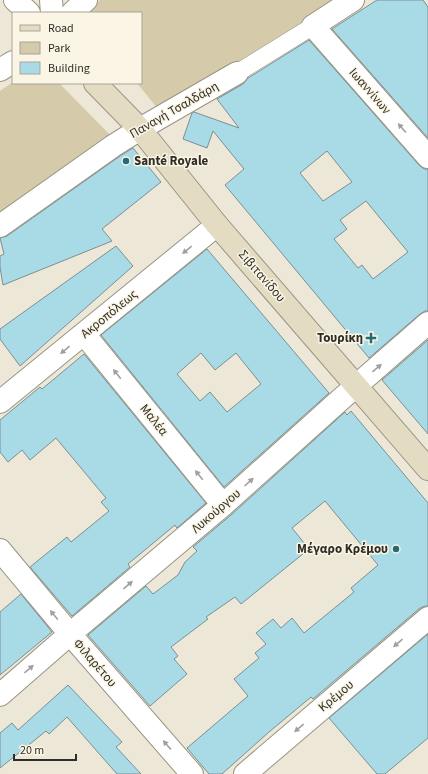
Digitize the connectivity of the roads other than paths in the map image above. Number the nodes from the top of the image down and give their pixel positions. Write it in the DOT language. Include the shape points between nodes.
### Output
graph roads {
  1 [pos="15,0"];
  2 [pos="51,0"];
  3 [pos="65,0"];
  4 [pos="86,0"];
  5 [pos="353,0"];
  6 [pos="28,12"];
  7 [pos="52,12"];
  8 [pos="61,12"];
  9 [pos="73,12"];
  10 [pos="313,26"];
  11 [pos="12,63"];
  12 [pos="0,70"];
  13 [pos="237,73"];
  14 [pos="96,84"];
  15 [pos="140,129"];
  16 [pos="428,157"];
  17 [pos="217,225"];
  18 [pos="0,226"];
  19 [pos="428,323"];
  20 [pos="84,334"];
  21 [pos="356,386"];
  22 [pos="0,402"];
  23 [pos="428,469"];
  24 [pos="224,505"];
  25 [pos="0,550"];
  26 [pos="428,618"];
  27 [pos="70,634"];
  28 [pos="0,695"];
  29 [pos="192,774"];
  30 [pos="245,774"];
  1 -- 6 [label="street"];
  2 -- 7 [label="street"];
  3 -- 8 [label="street"];
  4 -- 9 [label="street"];
  5 -- 10 [label="street, Παναγή Τσαλδάρη"];
  10 -- 13 [label="street, Παναγή Τσαλδάρη"];
  16 -- 10 [label="street, Ιωαννίνων, one-way"];
  11 -- 12 [label="street"];
  13 -- 15 [label="street, Παναγή Τσαλδάρη"];
  14 -- 15 [label="main road, Σιβιτανίδου"];
  15 -- 17 [label="main road, Σιβιτανίδου"];
  15 -- 18 [label="street, Παναγή Τσαλδάρη"];
  17 -- 20 [label="street, Ακροπόλεως, one-way"];
  17 -- 21 [label="main road, Σιβιτανίδου"];
  21 -- 19 [label="street, Λυκούργου, one-way"];
  20 -- 22 [label="street, Ακροπόλεως, one-way"];
  24 -- 20 [label="street, Μαλέα, one-way"];
  21 -- 23 [label="main road, Σιβιτανίδου"];
  24 -- 21 [label="street, Λυκούργου, one-way"];
  27 -- 24 [label="street, Λυκούργου, one-way"];
  27 -- 25 [label="street, Φιλαρέτου, one-way"];
  26 -- 30 [label="street, Κρέμου, one-way"];
  28 -- 27 [label="street, Λυκούργου, one-way"];
  29 -- 27 [label="street, Φιλαρέτου, one-way"];
}
